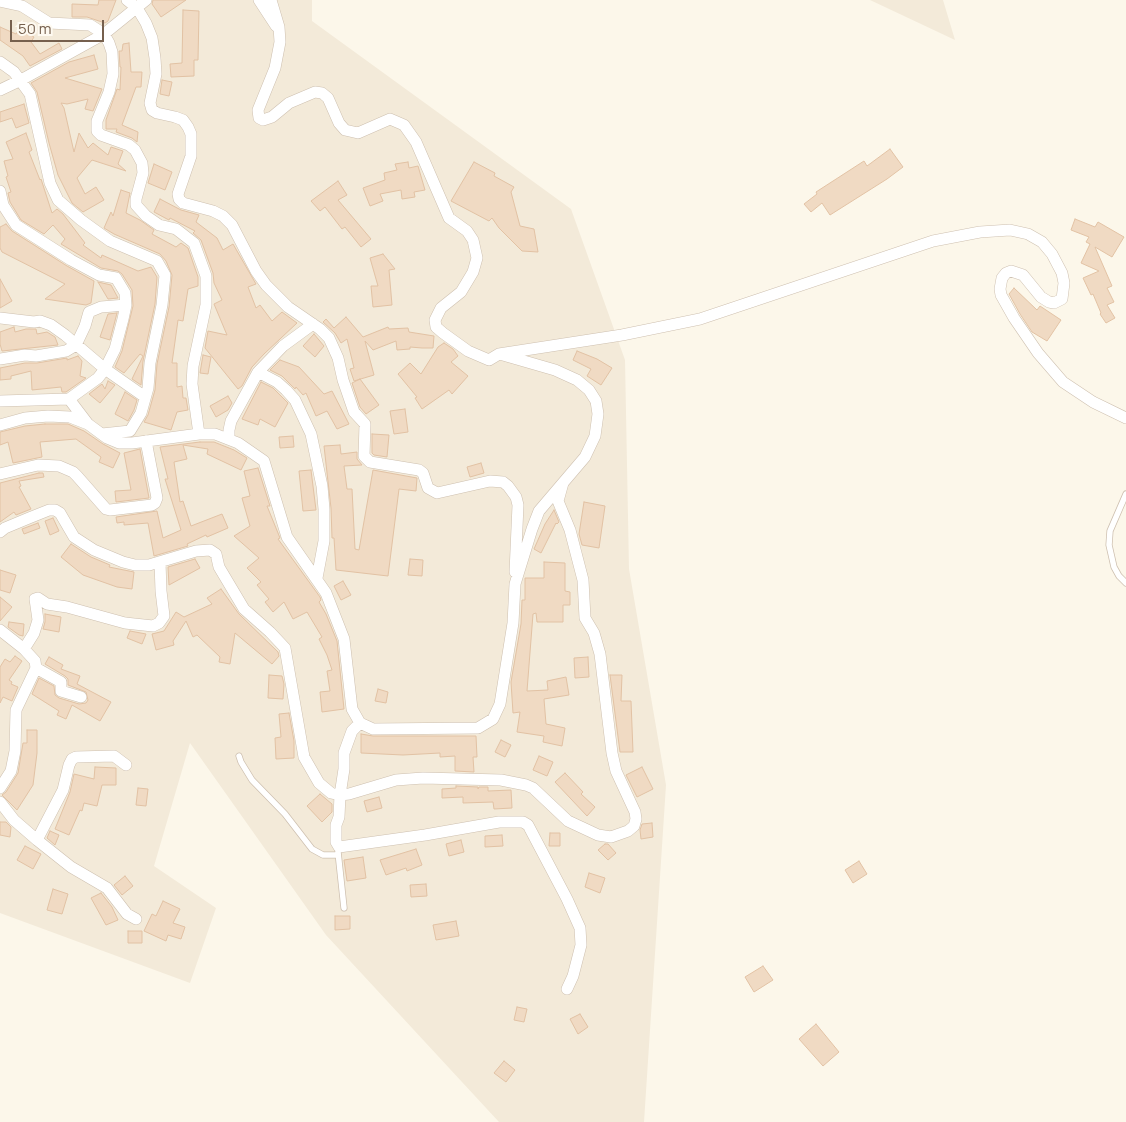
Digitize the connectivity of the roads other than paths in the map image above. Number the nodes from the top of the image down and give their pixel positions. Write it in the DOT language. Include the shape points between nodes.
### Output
graph roads {
  1 [pos="126,0"];
  2 [pos="259,0"];
  3 [pos="272,0"];
  4 [pos="0,1"];
  5 [pos="141,4"];
  6 [pos="280,32"];
  7 [pos="104,34"];
  8 [pos="0,62"];
  9 [pos="20,80"];
  10 [pos="0,90"];
  11 [pos="0,191"];
  12 [pos="126,305"];
  13 [pos="0,318"];
  14 [pos="313,324"];
  15 [pos="76,345"];
  16 [pos="499,354"];
  17 [pos="0,359"];
  18 [pos="105,369"];
  19 [pos="258,372"];
  20 [pos="145,397"];
  21 [pos="69,399"];
  22 [pos="0,401"];
  23 [pos="1126,418"];
  24 [pos="88,424"];
  25 [pos="0,425"];
  26 [pos="100,434"];
  27 [pos="199,434"];
  28 [pos="229,438"];
  29 [pos="146,441"];
  30 [pos="0,474"];
  31 [pos="563,483"];
  32 [pos="1126,494"];
  33 [pos="0,532"];
  34 [pos="160,562"];
  35 [pos="316,578"];
  36 [pos="1126,583"];
  37 [pos="516,584"];
  38 [pos="0,630"];
  39 [pos="24,649"];
  40 [pos="36,668"];
  41 [pos="81,697"];
  42 [pos="360,723"];
  43 [pos="239,756"];
  44 [pos="126,765"];
  45 [pos="0,788"];
  46 [pos="340,795"];
  47 [pos="0,802"];
  48 [pos="37,840"];
  49 [pos="338,851"];
  50 [pos="344,908"];
  51 [pos="136,919"];
  52 [pos="567,989"];
  1 -- 5 [label="street"];
  2 -- 6 [label="street"];
  3 -- 6 [label="street"];
  4 -- 7 [label="street" via="22,6 49,23 90,25"];
  5 -- 7 [label="street"];
  5 -- 14 [label="street" via="156,58 150,103 152,110 183,120 191,134 191,156 178,194 180,199 183,203 223,216 232,225 266,286"];
  6 -- 16 [label="street" via="275,68 258,110 259,118 272,117 290,103 315,92 328,98 340,126 350,132 368,130 390,119 404,126 421,152 449,218 471,235 476,252 473,272 461,292 441,308 435,320 436,327 487,360"];
  7 -- 9 [label="street"];
  7 -- 27 [label="street" via="112,52 114,74 97,121 97,131 101,136 135,150 143,172 136,205 160,225 176,229 194,243 206,276 206,305 192,384"];
  8 -- 9 [label="street"];
  9 -- 10 [label="street"];
  9 -- 20 [label="street" via="30,94 50,183 58,200 110,241 157,261 166,275"];
  11 -- 12 [label="street" via="3,205 16,225 99,275 116,278 125,293"];
  12 -- 15 [label="street" via="100,307 89,312"];
  12 -- 18 [label="street" via="115,349"];
  13 -- 15 [label="street" via="40,321 51,325"];
  14 -- 19 [label="street" via="283,346"];
  14 -- 37 [label="street" via="329,338 338,358 354,412 364,424 364,456 370,462 419,470 428,488 437,494 490,481 503,482 512,490 518,505"];
  15 -- 17 [label="street" via="66,351"];
  15 -- 18 [label="street"];
  16 -- 23 [label="street" via="700,319 933,242 985,231 1010,230 1028,234 1042,242 1052,254 1064,283 1062,299 1050,302 1041,297 1023,275 1011,271 1006,274 1000,290 1014,318 1063,382 1092,402"];
  16 -- 31 [label="street" via="546,367 577,380 596,401 595,436 585,457"];
  18 -- 20 [label="street"];
  18 -- 21 [label="street"];
  19 -- 28 [label="street" via="231,421"];
  19 -- 35 [label="street" via="277,382 295,400 311,434 324,509 324,541"];
  20 -- 26 [label="street" via="141,414 130,431"];
  21 -- 22 [label="street"];
  21 -- 24 [label="street"];
  24 -- 25 [label="street" via="70,417 48,416"];
  24 -- 26 [label="street"];
  26 -- 29 [label="street" via="119,443"];
  27 -- 28 [label="street"];
  27 -- 29 [label="street"];
  28 -- 35 [label="street" via="264,461 287,537"];
  29 -- 30 [label="street" via="157,498 152,505 103,508 98,498 73,472 59,466 38,465"];
  31 -- 37 [label="street" via="540,511"];
  31 -- 46 [label="street" via="558,501 570,530 583,580 585,618 594,633 600,654 612,753 616,771 635,812 634,826 619,835 598,835 568,821 533,788 501,780 396,780"];
  32 -- 36 [label="lane" via="1110,531 1109,545 1114,567"];
  33 -- 34 [label="street" via="55,510 63,517 74,537 94,550 135,565"];
  34 -- 39 [label="street" via="164,616 159,623 153,626 125,623 47,604 38,598 35,599 38,620"];
  34 -- 46 [label="street" via="196,550 210,550 216,554 219,567 244,609 286,648 304,757 319,783 331,793"];
  35 -- 42 [label="street" via="326,593 344,639 352,709"];
  37 -- 42 [label="street" via="500,704 493,719 478,728 373,729"];
  38 -- 39 [label="street"];
  39 -- 40 [label="street" via="35,661"];
  40 -- 41 [label="street" via="61,682 61,691"];
  40 -- 45 [label="street" via="16,710 11,771"];
  42 -- 46 [label="street" via="352,731 344,753"];
  43 -- 49 [label="lane" via="252,780 285,814 312,849 323,855"];
  44 -- 48 [label="street" via="114,756 72,759 63,790"];
  46 -- 49 [label="street" via="336,825"];
  47 -- 48 [label="street" via="14,820"];
  48 -- 51 [label="street" via="71,867 108,888 127,914"];
  49 -- 50 [label="lane"];
  49 -- 52 [label="street" via="499,822 528,825 580,928 581,945"];
}
